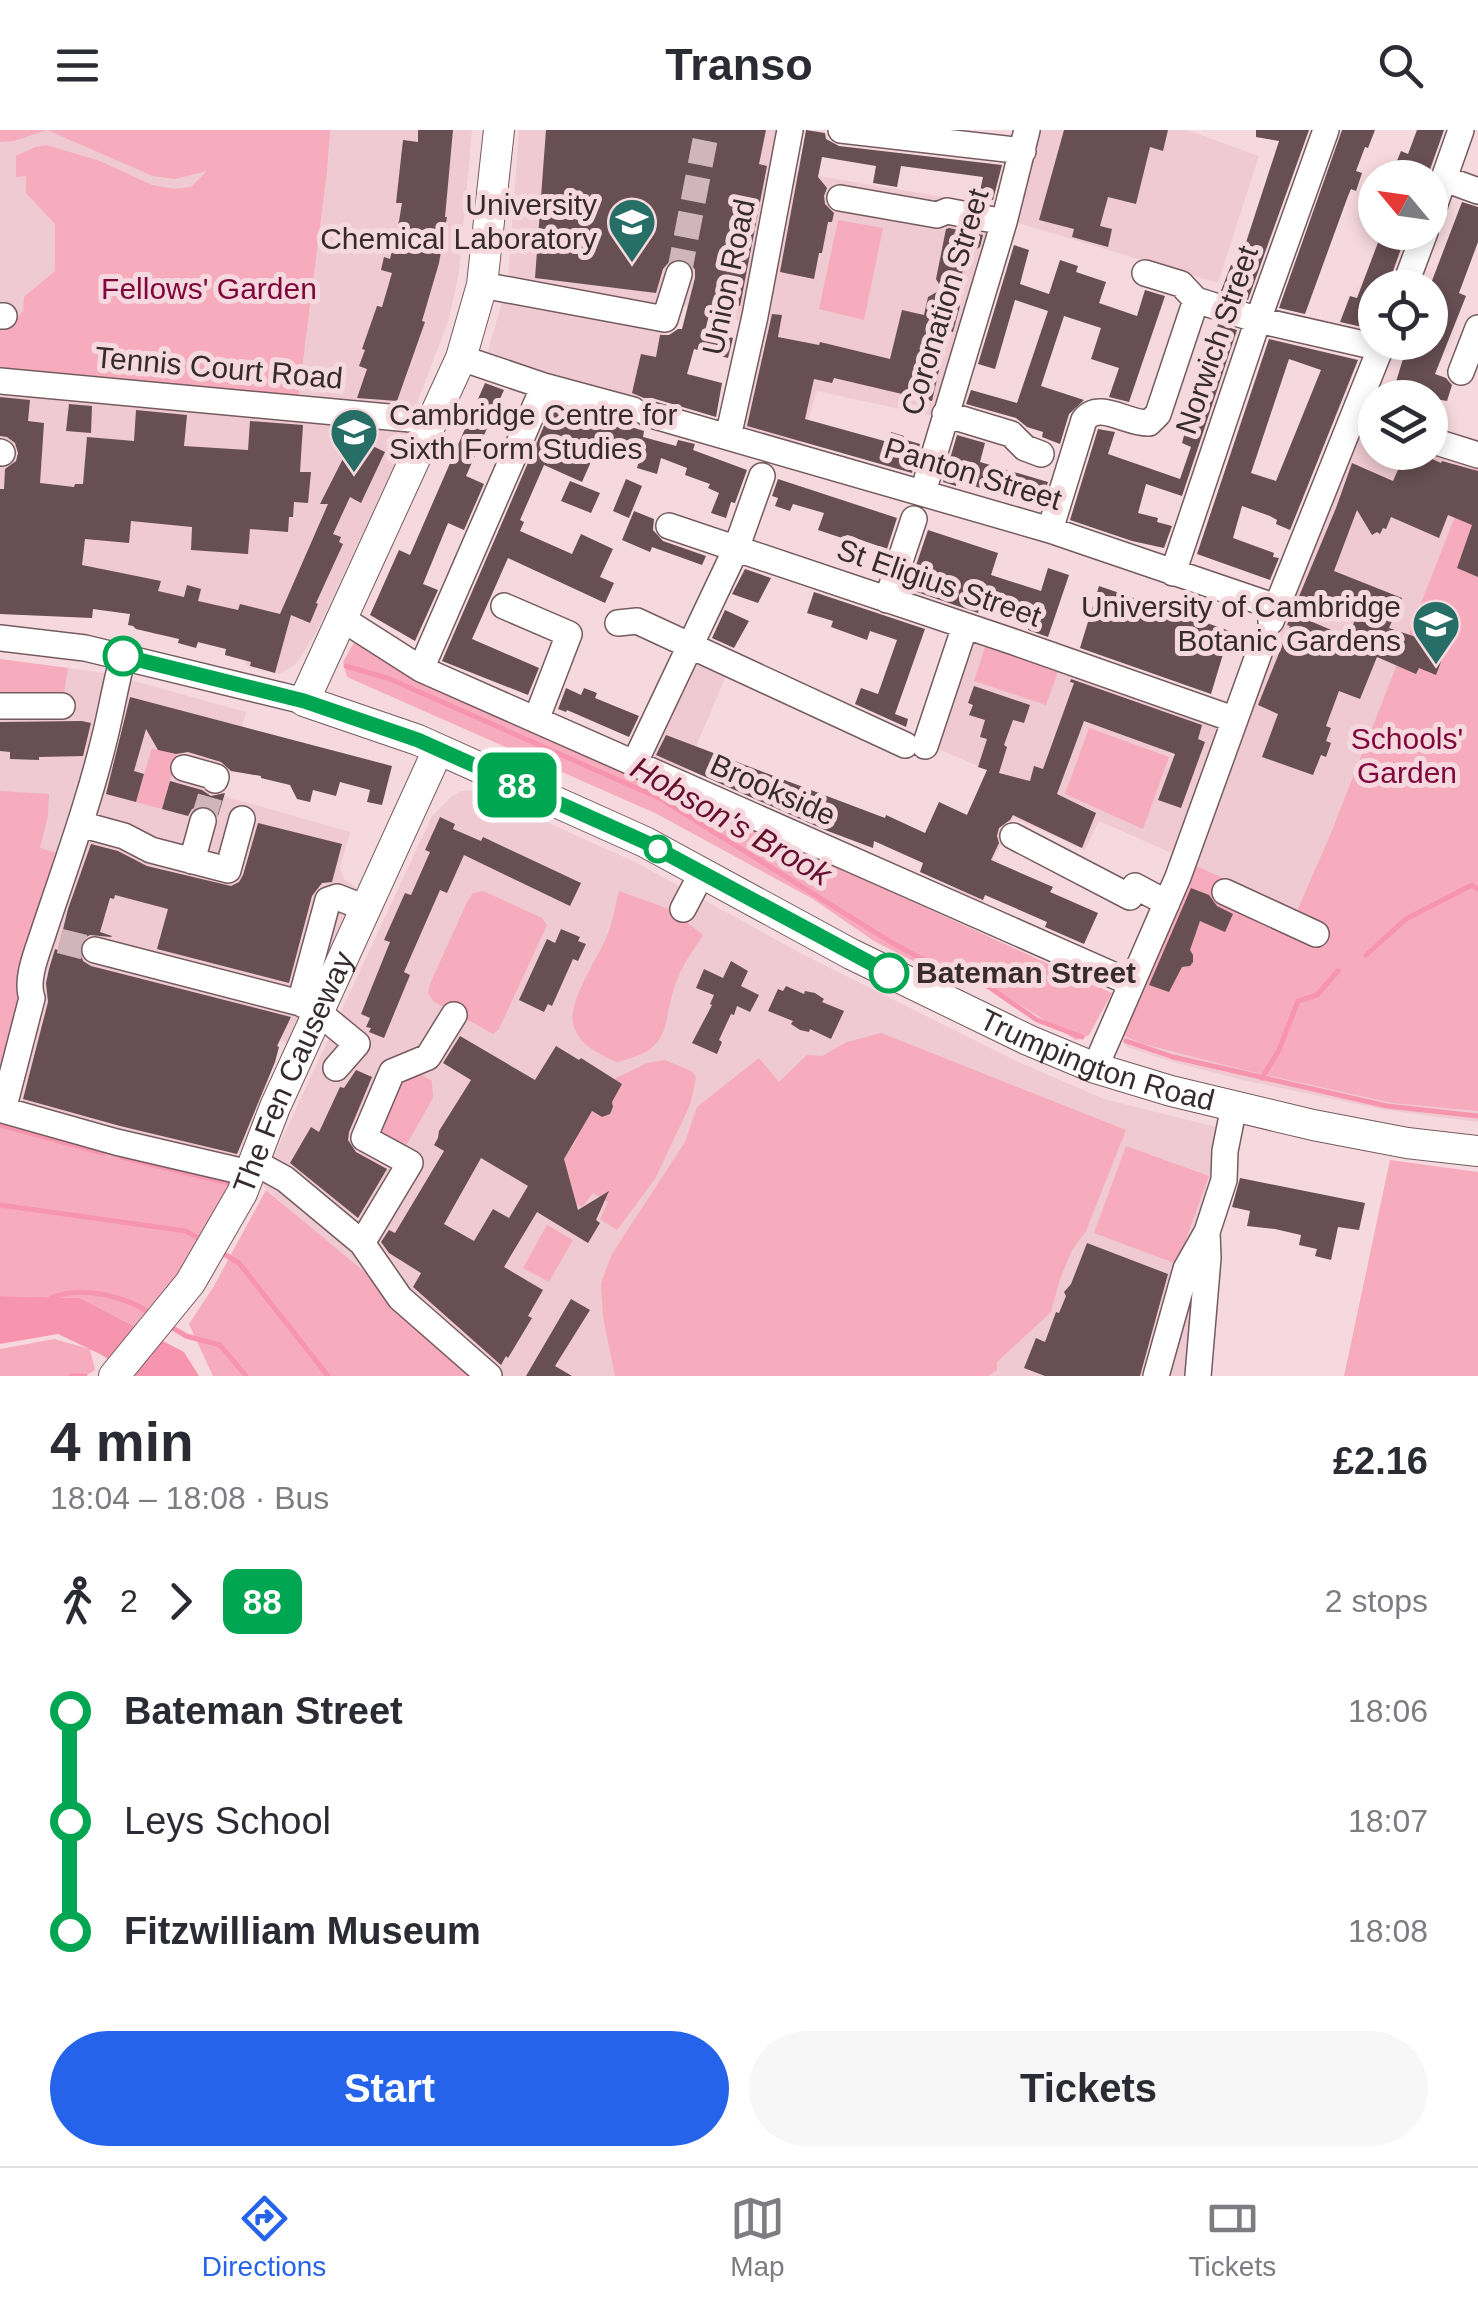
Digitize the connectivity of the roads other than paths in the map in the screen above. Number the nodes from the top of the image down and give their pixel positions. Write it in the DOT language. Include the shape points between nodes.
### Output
graph roads {
  1 [pos="499,130"];
  2 [pos="790,130"];
  3 [pos="841,130"];
  4 [pos="1326,130"];
  5 [pos="1461,130"];
  6 [pos="1025,140"];
  7 [pos="1448,170"];
  8 [pos="1448,180"];
  9 [pos="1478,191"];
  10 [pos="840,198"];
  11 [pos="1004,222"];
  12 [pos="1146,273"];
  13 [pos="678,274"];
  14 [pos="482,284"];
  15 [pos="1196,300"];
  16 [pos="1258,320"];
  17 [pos="1478,328"];
  18 [pos="1358,340"];
  19 [pos="461,358"];
  20 [pos="1461,372"];
  21 [pos="0,381"];
  22 [pos="544,386"];
  23 [pos="945,414"];
  24 [pos="432,422"];
  25 [pos="1358,428"];
  26 [pos="728,437"];
  27 [pos="1448,446"];
  28 [pos="1040,454"];
  29 [pos="1478,455"];
  30 [pos="762,476"];
  31 [pos="923,492"];
  32 [pos="914,519"];
  33 [pos="669,526"];
  34 [pos="1050,530"];
  35 [pos="736,549"];
  36 [pos="1173,573"];
  37 [pos="887,600"];
  38 [pos="504,606"];
  39 [pos="341,618"];
  40 [pos="618,622"];
  41 [pos="965,626"];
  42 [pos="1268,627"];
  43 [pos="0,638"];
  44 [pos="689,645"];
  45 [pos="123,656"];
  46 [pos="421,669"];
  47 [pos="304,701"];
  48 [pos="0,706"];
  49 [pos="62,706"];
  50 [pos="1233,719"];
  51 [pos="536,720"];
  52 [pos="438,750"];
  53 [pos="634,764"];
  54 [pos="184,768"];
  55 [pos="214,780"];
  56 [pos="242,819"];
  57 [pos="204,820"];
  58 [pos="80,824"];
  59 [pos="1013,836"];
  60 [pos="192,862"];
  61 [pos="702,873"];
  62 [pos="1226,892"];
  63 [pos="1166,903"];
  64 [pos="683,909"];
  65 [pos="1316,934"];
  66 [pos="96,950"];
  67 [pos="1131,983"];
  68 [pos="309,1008"];
  69 [pos="454,1015"];
  70 [pos="336,1068"];
  71 [pos="1095,1068"];
  72 [pos="1234,1106"];
  73 [pos="1478,1151"];
  74 [pos="245,1166"];
  75 [pos="1206,1232"];
  76 [pos="362,1242"];
  77 [pos="114,1376"];
  78 [pos="490,1376"];
  79 [pos="1156,1376"];
  80 [pos="1198,1376"];
  1 -- 14 [label="main road"];
  2 -- 26 [label="street, Union Road"];
  3 -- 6 [label="street"];
  4 -- 16 [label="street, Norwich Street"];
  5 -- 7 [label="street"];
  6 -- 11 [label="street, Coronation Street"];
  8 -- 9 [label="street"];
  10 -- 11 [label="street"];
  11 -- 23 [label="street, Coronation Street"];
  12 -- 15 [label="street" via="1181,284"];
  13 -- 14 [label="street" via="665,319"];
  14 -- 19 [label="main road"];
  15 -- 16 [label="street"];
  15 -- 34 [label="street" via="1158,414 1140,423 1098,410 1084,420"];
  16 -- 18 [label="street"];
  16 -- 36 [label="street, Norwich Street"];
  17 -- 20 [label="street"];
  19 -- 22 [label="street, Panton Street"];
  19 -- 24 [label="main road"];
  21 -- 24 [label="street, Tennis Court Road"];
  22 -- 26 [label="street, Panton Street"];
  22 -- 46 [label="street"];
  23 -- 28 [label="street" via="1011,434"];
  23 -- 31 [label="street, Coronation Street"];
  24 -- 39 [label="main road"];
  25 -- 42 [label="street"];
  26 -- 31 [label="street, Panton Street"];
  27 -- 29 [label="street"];
  30 -- 35 [label="street"];
  31 -- 34 [label="street, Panton Street"];
  32 -- 37 [label="street"];
  33 -- 35 [label="street, St Eligius Street"];
  34 -- 36 [label="street, Panton Street"];
  35 -- 37 [label="street, St Eligius Street"];
  35 -- 44 [label="street"];
  36 -- 42 [label="street, Panton Street"];
  37 -- 41 [label="street, St Eligius Street"];
  38 -- 51 [label="street" via="569,634"];
  39 -- 46 [label="street, Brookside"];
  39 -- 47 [label="main road"];
  40 -- 44 [label="street" via="636,622"];
  41 -- 44 [label="street" via="915,746"];
  41 -- 50 [label="street, St Eligius Street"];
  42 -- 50 [label="street"];
  43 -- 45 [label="street"];
  44 -- 53 [label="street"];
  45 -- 47 [label="street"];
  45 -- 58 [label="street"];
  46 -- 51 [label="street, Brookside"];
  47 -- 52 [label="main road, Trumpington Road"];
  48 -- 49 [label="street"];
  50 -- 63 [label="street" via="1184,879"];
  51 -- 53 [label="street, Brookside"];
  52 -- 61 [label="main road, Trumpington Road"];
  52 -- 68 [label="main road, The Fen Causeway"];
  53 -- 67 [label="street, Brookside"];
  54 -- 55 [label="street"];
  56 -- 60 [label="street" via="228,870"];
  57 -- 60 [label="street"];
  58 -- 60 [label="street"];
  58 -- 74 [label="street" via="51,938 28,988 32,998 2,1110 116,1142"];
  59 -- 63 [label="street" via="1130,897 1135,886"];
  61 -- 64 [label="street"];
  61 -- 71 [label="main road, Trumpington Road" via="851,954"];
  62 -- 65 [label="street"];
  63 -- 67 [label="street"];
  66 -- 68 [label="street"];
  67 -- 71 [label="street"];
  68 -- 70 [label="street" via="357,1044"];
  68 -- 74 [label="main road, The Fen Causeway" via="275,1106"];
  69 -- 76 [label="street" via="428,1057 392,1072 364,1138 410,1163"];
  71 -- 72 [label="main road, Trumpington Road"];
  72 -- 73 [label="main road, Trumpington Road"];
  72 -- 75 [label="street" via="1224,1180"];
  74 -- 76 [label="street" via="285,1178"];
  74 -- 77 [label="main road, The Fen Causeway" via="242,1193 202,1264"];
  75 -- 79 [label="street" via="1186,1270"];
  75 -- 80 [label="street"];
  76 -- 78 [label="street" via="400,1298"];
}
